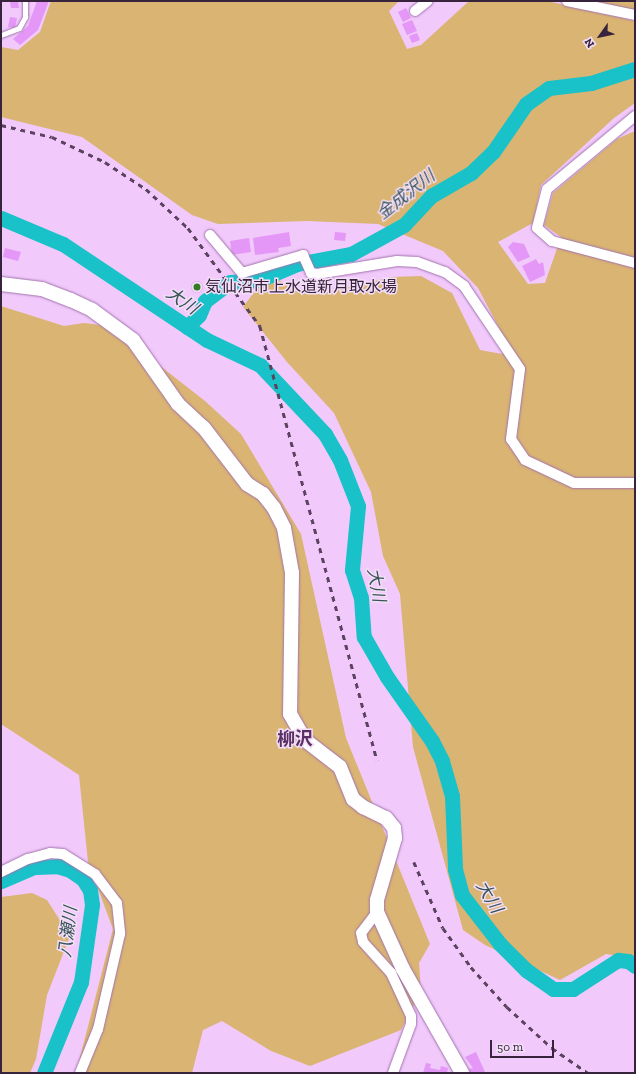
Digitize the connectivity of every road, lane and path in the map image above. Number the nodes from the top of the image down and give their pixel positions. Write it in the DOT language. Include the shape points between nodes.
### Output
graph roads {
  1 [pos="25,1"];
  2 [pos="428,1"];
  3 [pos="567,1"];
  4 [pos="416,11"];
  5 [pos="635,15"];
  6 [pos="1,35"];
  7 [pos="635,116"];
  8 [pos="210,235"];
  9 [pos="635,263"];
  10 [pos="1,284"];
  11 [pos="635,483"];
  12 [pos="1,872"];
  13 [pos="377,912"];
  14 [pos="80,1073"];
  15 [pos="393,1073"];
  16 [pos="462,1073"];
  1 -- 6 [label="lane" via="25,17 19,28"];
  2 -- 4 [label="street"];
  3 -- 5 [label="street"];
  7 -- 9 [label="street" via="547,189 537,228 552,241"];
  8 -- 11 [label="street" via="242,273 303,255 311,273 397,261 417,262 445,272 464,286 520,369 511,439 525,460 574,483"];
  10 -- 13 [label="street" via="42,289 71,300 92,310 133,340 171,396 216,441 248,484 263,494 274,508 284,528 292,573 290,714 305,740 340,767 353,798 363,808 386,818 394,828 395,838 377,900"];
  12 -- 14 [label="street" via="35,857 63,854 95,874 117,903 120,934 98,1029"];
  13 -- 15 [label="street" via="361,933 364,942 391,973 411,1016 411,1024"];
  13 -- 16 [label="street" via="403,969"];
}
